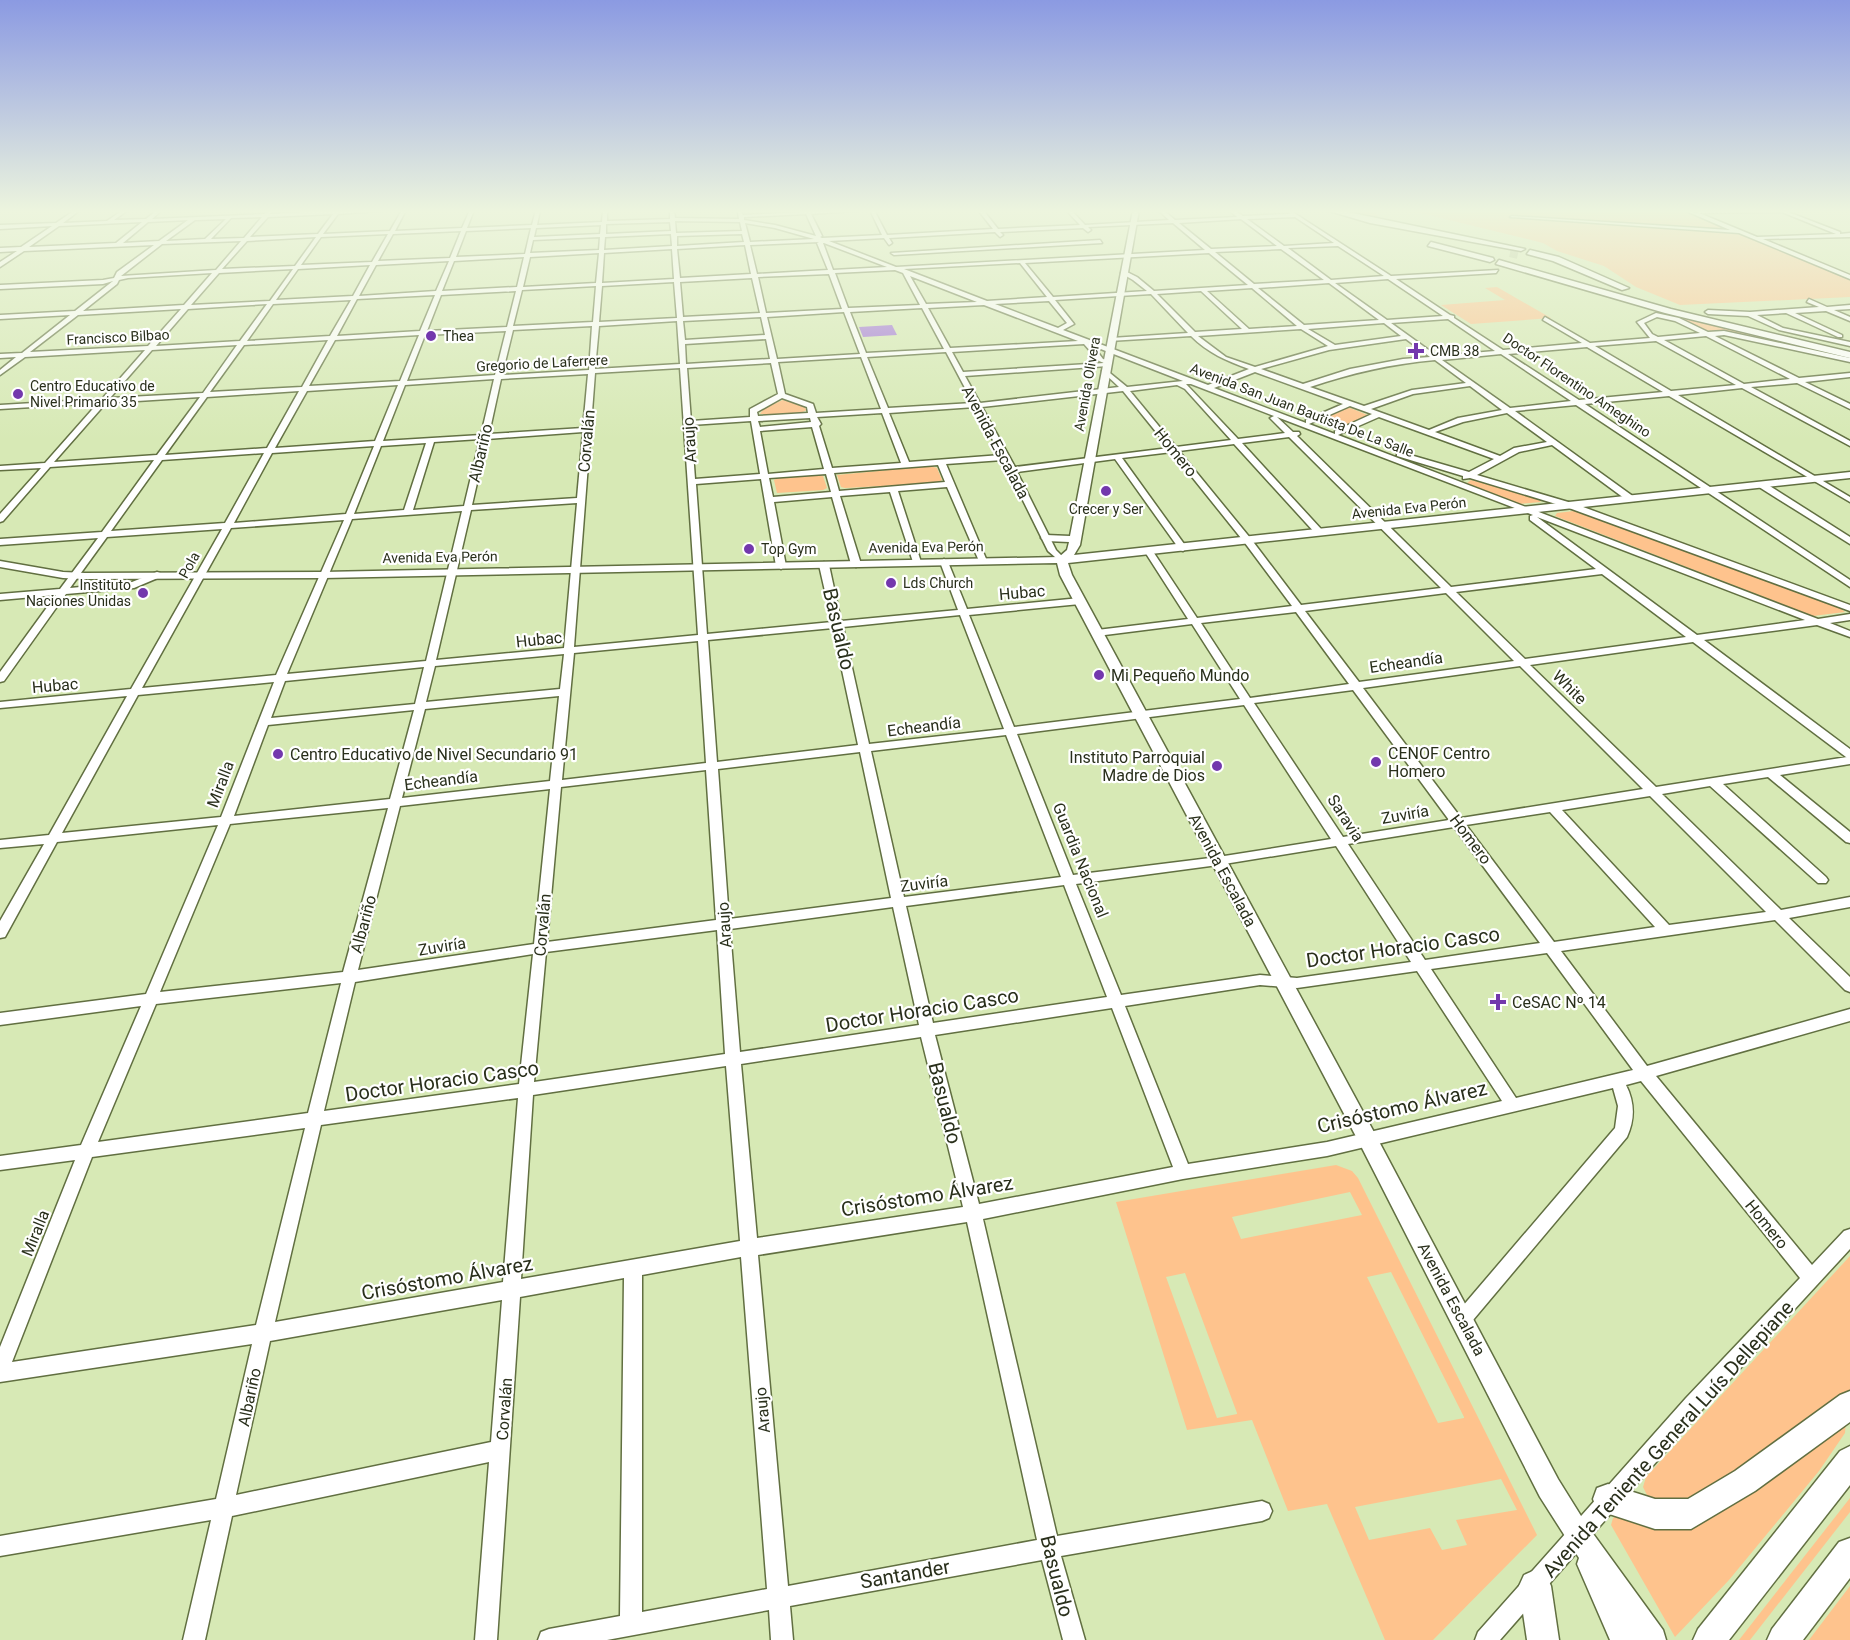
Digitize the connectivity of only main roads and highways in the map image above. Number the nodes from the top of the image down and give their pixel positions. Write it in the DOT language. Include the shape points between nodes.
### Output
graph roads {
  1 [pos="1120,287"];
  2 [pos="1578,287"];
  3 [pos="1624,287"];
  4 [pos="1850,344"];
  5 [pos="1850,355"];
  6 [pos="1850,475"];
  7 [pos="1046,538"];
  8 [pos="1075,539"];
  9 [pos="1062,560"];
  10 [pos="0,564"];
  11 [pos="1850,1405"];
  12 [pos="1850,1461"];
  13 [pos="1608,1499"];
  14 [pos="1577,1533"];
  15 [pos="1850,1553"];
  16 [pos="1535,1586"];
  17 [pos="1543,1640"];
  18 [pos="1624,1640"];
  19 [pos="1653,1640"];
  20 [pos="1709,1640"];
  21 [pos="1783,1640"];
  1 -- 8 [label="main road, Avenida Olivera"];
  2 -- 5 [label="highway"];
  3 -- 4 [label="highway" via="1681,308"];
  6 -- 9 [label="main road, Avenida Eva Perón"];
  7 -- 8 [label="main road"];
  8 -- 9 [label="main road, Avenida Olivera" via="1072,551"];
  9 -- 10 [label="main road, Avenida Eva Perón" via="323,575 74,576"];
  9 -- 14 [label="main road, Avenida Escalada" via="1080,602 1549,1488"];
  11 -- 13 [label="highway" via="1745,1481 1691,1514 1655,1514"];
  12 -- 20 [label="highway"];
  14 -- 18 [label="main road, Avenida Escalada"];
  14 -- 19 [label="main road, Avenida Escalada"];
  15 -- 21 [label="highway"];
  16 -- 17 [label="highway"];
}
